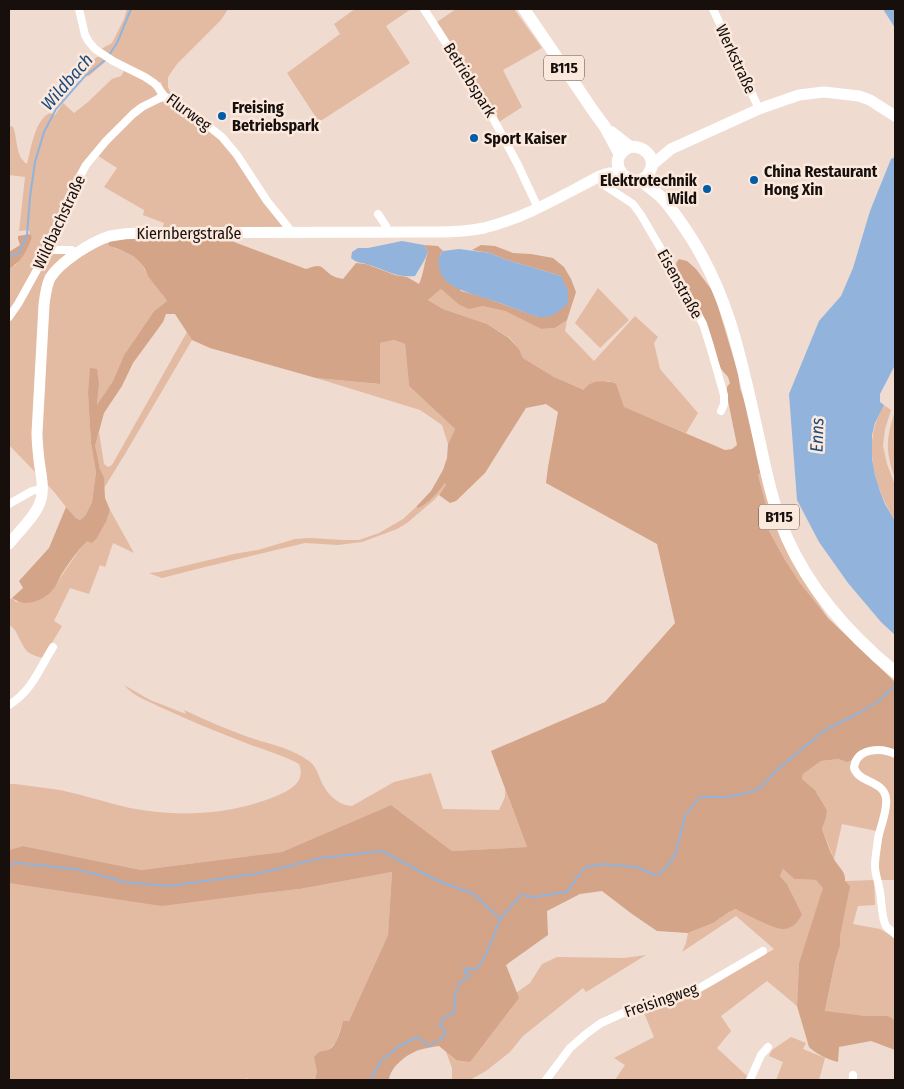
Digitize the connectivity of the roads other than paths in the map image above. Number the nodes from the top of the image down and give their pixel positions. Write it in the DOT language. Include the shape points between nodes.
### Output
graph roads {
  1 [pos="79,9"];
  2 [pos="424,9"];
  3 [pos="524,9"];
  4 [pos="713,9"];
  5 [pos="164,96"];
  6 [pos="759,109"];
  7 [pos="895,116"];
  8 [pos="671,149"];
  9 [pos="645,150"];
  10 [pos="616,164"];
  11 [pos="647,172"];
  12 [pos="538,208"];
  13 [pos="378,214"];
  14 [pos="290,232"];
  15 [pos="387,232"];
  16 [pos="48,250"];
  17 [pos="78,253"];
  18 [pos="9,317"];
  19 [pos="721,411"];
  20 [pos="43,488"];
  21 [pos="9,504"];
  22 [pos="9,544"];
  23 [pos="53,647"];
  24 [pos="895,672"];
  25 [pos="9,705"];
  26 [pos="895,754"];
  27 [pos="894,934"];
  28 [pos="763,951"];
  29 [pos="768,1047"];
  30 [pos="546,1080"];
  31 [pos="750,1080"];
  1 -- 5 [label="street, Flurweg" via="89,42 112,61 154,83"];
  2 -- 12 [label="street, Betriebspark" via="487,107"];
  3 -- 10 [label="main road, B115" via="605,127"];
  4 -- 6 [label="street, Werkstraße"];
  5 -- 14 [label="street, Flurweg" via="222,137"];
  5 -- 16 [label="street, Wildbachstraße" via="133,114 86,165"];
  6 -- 7 [label="street, Werkstraße" via="799,95 824,92 865,98"];
  6 -- 8 [label="street, Werkstraße"];
  8 -- 9 [label="street, Werkstraße"];
  8 -- 11 [label="street, Werkstraße"];
  9 -- 10 [label="main road" via="638,147"];
  9 -- 11 [label="main road, B115" via="650,157"];
  10 -- 11 [label="main road, B115" via="624,177 631,180"];
  10 -- 12 [label="street, Kiernbergstraße"];
  10 -- 19 [label="street, Eisenstraße" via="607,187 633,204 642,215 703,324 722,387 724,400"];
  11 -- 24 [label="main road, B115" via="694,242 723,300 738,347 770,489 786,537 808,578 837,616"];
  12 -- 15 [label="street, Kiernbergstraße" via="495,225 469,230"];
  13 -- 15 [label="street"];
  14 -- 15 [label="street, Kiernbergstraße"];
  14 -- 17 [label="street, Kiernbergstraße" via="123,234 100,239"];
  16 -- 17 [label="street"];
  16 -- 18 [label="street, Wildbachstraße"];
  17 -- 20 [label="street, Kiernbergstraße" via="55,272 45,295 37,433"];
  20 -- 21 [label="street" via="32,490"];
  20 -- 22 [label="street, Kiernbergstraße" via="38,507"];
  23 -- 25 [label="street" via="25,692"];
  26 -- 27 [label="street" via="885,750 868,751 858,757 854,768 862,778 882,788 886,796 876,872 884,920"];
  28 -- 30 [label="street, Freisingweg" via="696,990 641,1005 602,1023 570,1048"];
  29 -- 31 [label="street"];
}
